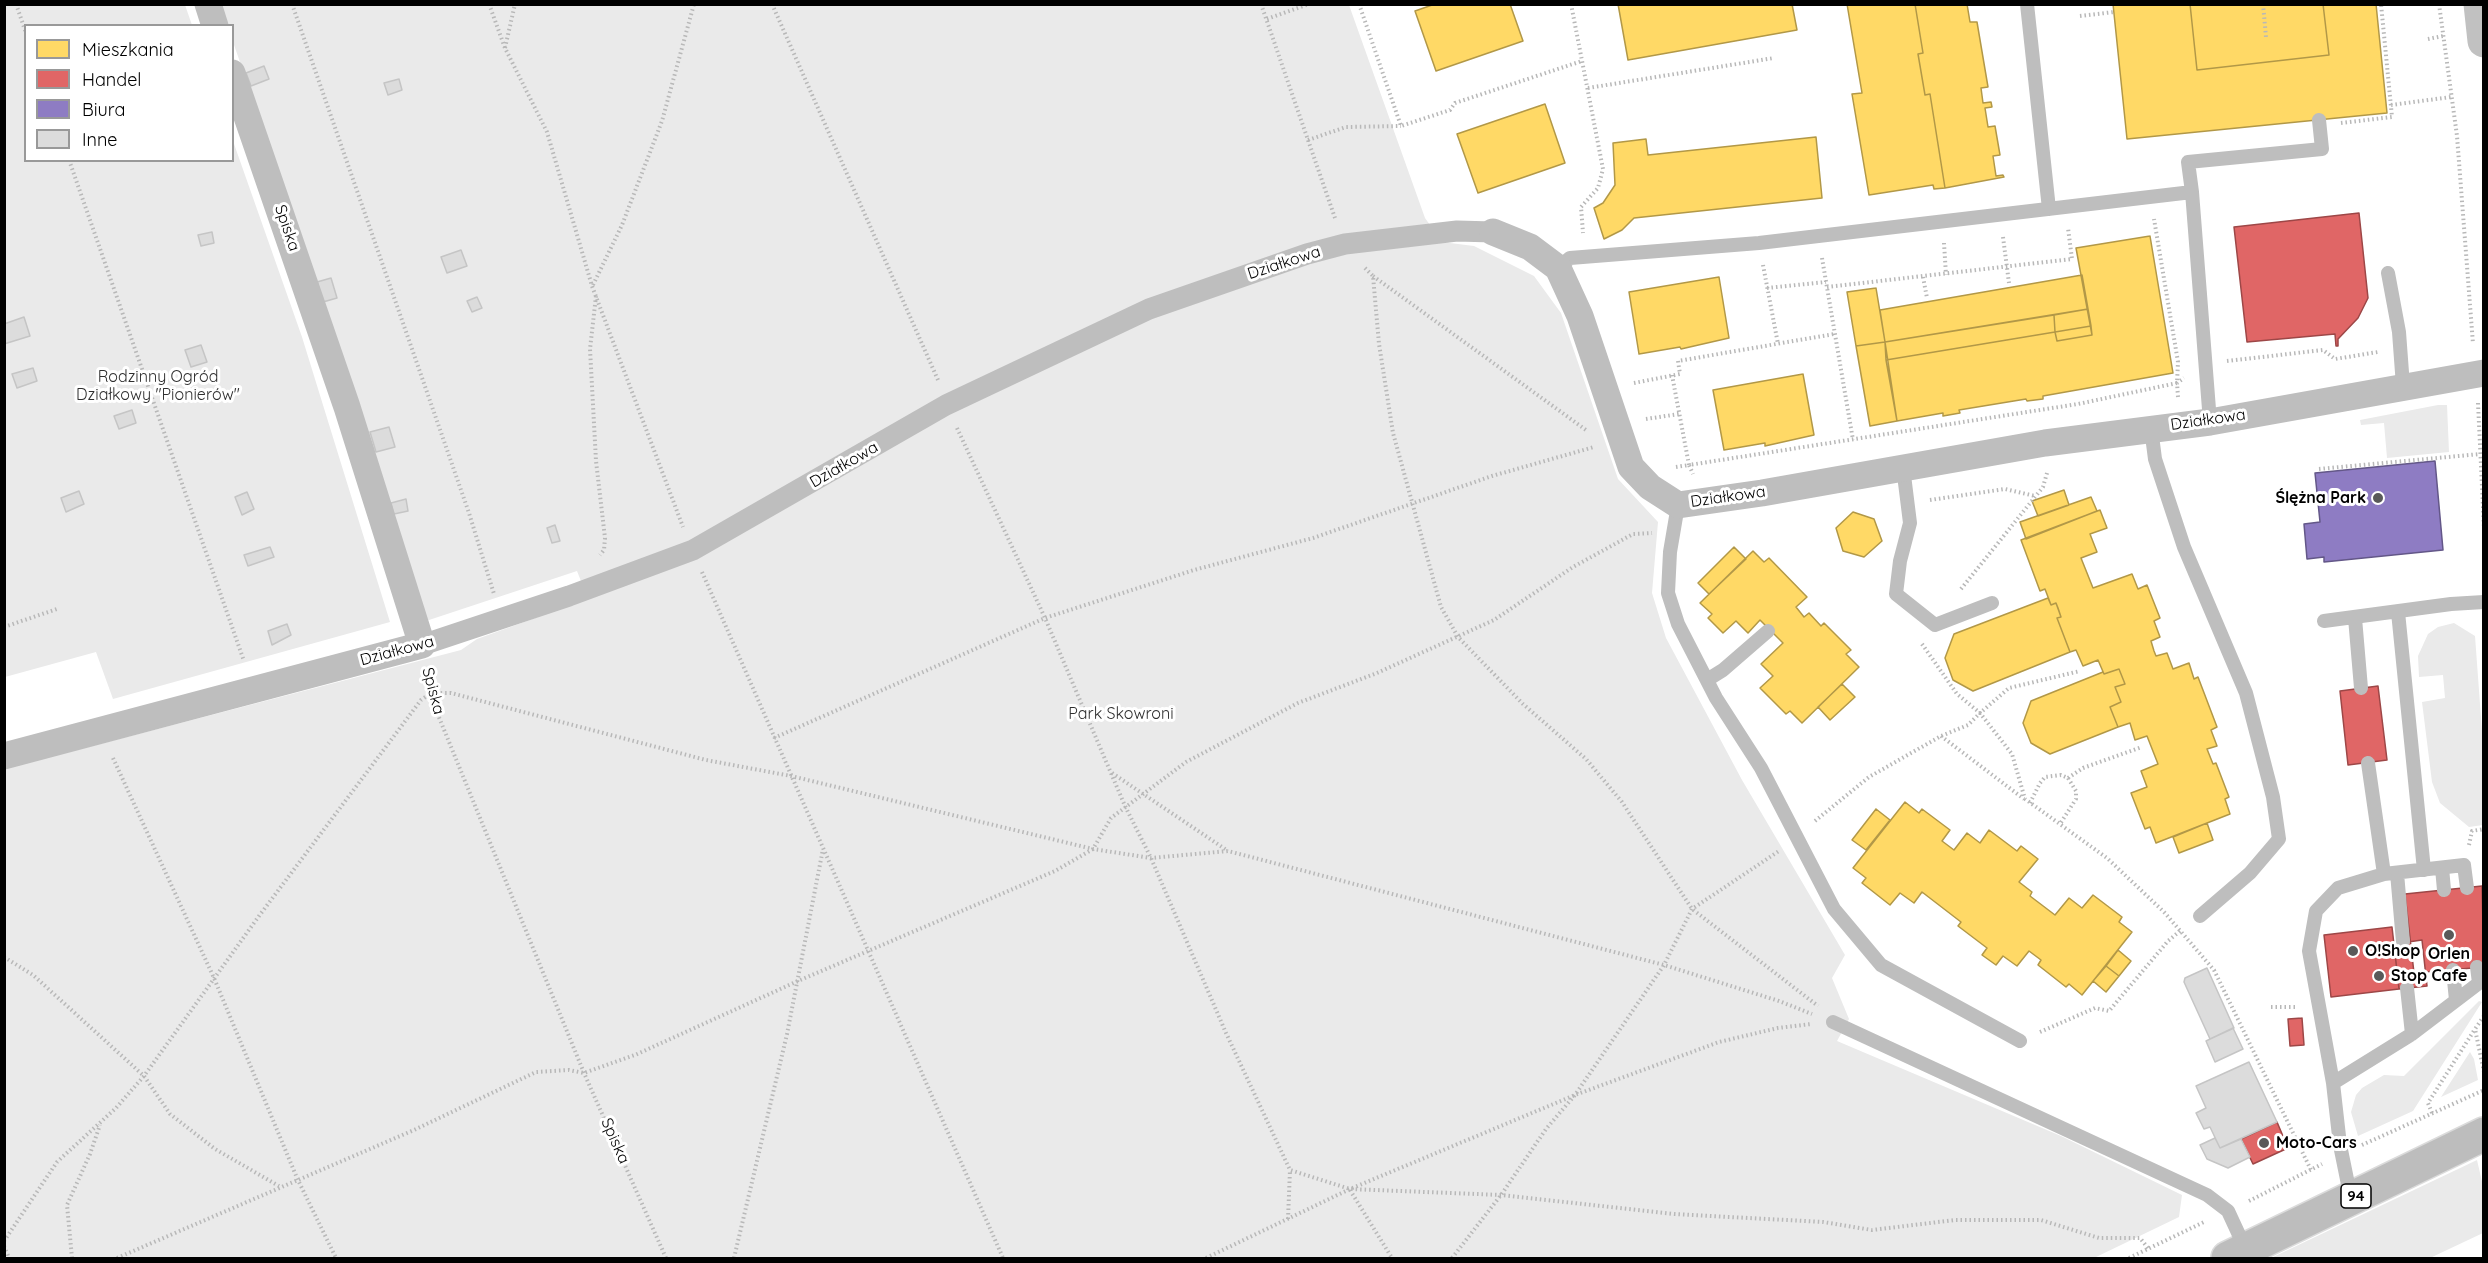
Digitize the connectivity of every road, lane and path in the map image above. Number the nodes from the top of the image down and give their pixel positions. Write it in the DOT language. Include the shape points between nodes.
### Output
graph roads {
  1 [pos="16,4"];
  2 [pos="208,4"];
  3 [pos="292,4"];
  4 [pos="489,4"];
  5 [pos="515,4"];
  6 [pos="694,4"];
  7 [pos="772,4"];
  8 [pos="1261,4"];
  9 [pos="1309,4"];
  10 [pos="1359,4"];
  11 [pos="1571,4"];
  12 [pos="2027,4"];
  13 [pos="2263,4"];
  14 [pos="2381,4"];
  15 [pos="2439,4"];
  16 [pos="2480,4"];
  17 [pos="2114,12"];
  18 [pos="2080,16"];
  19 [pos="1267,19"];
  20 [pos="214,24"];
  21 [pos="24,27"];
  22 [pos="2443,36"];
  23 [pos="2266,38"];
  24 [pos="2428,39"];
  25 [pos="2484,41"];
  26 [pos="505,48"];
  27 [pos="1774,58"];
  28 [pos="1582,61"];
  29 [pos="234,79"];
  30 [pos="1588,88"];
  31 [pos="2451,97"];
  32 [pos="2391,105"];
  33 [pos="2320,122"];
  34 [pos="1401,126"];
  35 [pos="1308,140"];
  36 [pos="70,162"];
  37 [pos="2192,192"];
  38 [pos="2049,209"];
  39 [pos="2142,218"];
  40 [pos="2078,224"];
  41 [pos="1493,232"];
  42 [pos="1583,233"];
  43 [pos="1943,238"];
  44 [pos="1759,243"];
  45 [pos="1345,244"];
  46 [pos="1821,250"];
  47 [pos="1558,268"];
  48 [pos="2006,268"];
  49 [pos="2388,273"];
  50 [pos="1946,275"];
  51 [pos="1373,276"];
  52 [pos="1923,278"];
  53 [pos="2008,283"];
  54 [pos="1826,284"];
  55 [pos="592,286"];
  56 [pos="1767,288"];
  57 [pos="596,295"];
  58 [pos="1927,298"];
  59 [pos="1834,334"];
  60 [pos="2473,342"];
  61 [pos="1778,344"];
  62 [pos="2484,373"];
  63 [pos="1672,375"];
  64 [pos="2403,386"];
  65 [pos="1635,392"];
  66 [pos="2477,401"];
  67 [pos="946,405"];
  68 [pos="1642,410"];
  69 [pos="1680,414"];
  70 [pos="1645,420"];
  71 [pos="2210,422"];
  72 [pos="1648,427"];
  73 [pos="2151,428"];
  74 [pos="1853,440"];
  75 [pos="1615,446"];
  76 [pos="2480,454"];
  77 [pos="1689,465"];
  78 [pos="1669,466"];
  79 [pos="2319,469"];
  80 [pos="1905,480"];
  81 [pos="2035,496"];
  82 [pos="1411,502"];
  83 [pos="1678,505"];
  84 [pos="2484,528"];
  85 [pos="1673,534"];
  86 [pos="693,550"];
  87 [pos="569,596"];
  88 [pos="496,599"];
  89 [pos="1992,603"];
  90 [pos="2484,603"];
  91 [pos="57,609"];
  92 [pos="2398,612"];
  93 [pos="1045,618"];
  94 [pos="2355,618"];
  95 [pos="2324,621"];
  96 [pos="4,627"];
  97 [pos="1768,631"];
  98 [pos="1458,637"];
  99 [pos="422,645"];
  100 [pos="244,661"];
  101 [pos="2080,671"];
  102 [pos="1707,680"];
  103 [pos="2361,688"];
  104 [pos="431,693"];
  105 [pos="1980,713"];
  106 [pos="100,730"];
  107 [pos="1941,736"];
  108 [pos="774,738"];
  109 [pos="2142,747"];
  110 [pos="4,756"];
  111 [pos="2368,763"];
  112 [pos="1111,773"];
  113 [pos="791,776"];
  114 [pos="2068,778"];
  115 [pos="1141,794"];
  116 [pos="2025,799"];
  117 [pos="2030,803"];
  118 [pos="1125,806"];
  119 [pos="2060,824"];
  120 [pos="1797,839"];
  121 [pos="823,848"];
  122 [pos="1093,849"];
  123 [pos="1228,851"];
  124 [pos="1151,858"];
  125 [pos="2442,868"];
  126 [pos="2424,870"];
  127 [pos="2390,873"];
  128 [pos="2467,888"];
  129 [pos="2444,890"];
  130 [pos="1692,909"];
  131 [pos="2200,916"];
  132 [pos="2180,931"];
  133 [pos="2403,942"];
  134 [pos="868,951"];
  135 [pos="4,957"];
  136 [pos="1664,965"];
  137 [pos="2477,967"];
  138 [pos="2453,970"];
  139 [pos="214,978"];
  140 [pos="798,981"];
  141 [pos="2407,988"];
  142 [pos="2456,1000"];
  143 [pos="2484,1016"];
  144 [pos="1833,1022"];
  145 [pos="2475,1029"];
  146 [pos="2412,1034"];
  147 [pos="2020,1041"];
  148 [pos="2484,1072"];
  149 [pos="585,1073"];
  150 [pos="144,1076"];
  151 [pos="2333,1083"];
  152 [pos="2484,1090"];
  153 [pos="1575,1095"];
  154 [pos="2432,1113"];
  155 [pos="101,1122"];
  156 [pos="2484,1134"];
  157 [pos="2367,1143"];
  158 [pos="1290,1170"];
  159 [pos="2311,1170"];
  160 [pos="297,1178"];
  161 [pos="280,1186"];
  162 [pos="1350,1189"];
  163 [pos="1501,1195"];
  164 [pos="2351,1198"];
  165 [pos="1288,1219"];
  166 [pos="4,1241"];
  167 [pos="4,1246"];
  168 [pos="2148,1248"];
  169 [pos="2237,1254"];
  170 [pos="9,1258"];
  171 [pos="72,1258"];
  172 [pos="117,1258"];
  173 [pos="336,1258"];
  174 [pos="666,1258"];
  175 [pos="734,1258"];
  176 [pos="1003,1258"];
  177 [pos="1206,1258"];
  178 [pos="1392,1258"];
  179 [pos="1452,1258"];
  1 -- 21 [label="path"];
  2 -- 20 [label="street"];
  3 -- 88 [label="path"];
  4 -- 26 [label="path"];
  5 -- 26 [label="path"];
  6 -- 55 [label="path" via="662,121 622,225"];
  7 -- 67 [label="path" via="938,378"];
  8 -- 19 [label="path"];
  9 -- 19 [label="path"];
  10 -- 34 [label="path"];
  11 -- 28 [label="path"];
  12 -- 38 [label="lane"];
  13 -- 23 [label="path"];
  14 -- 32 [label="path"];
  15 -- 22 [label="path"];
  16 -- 25 [label="main road"];
  17 -- 18 [label="path"];
  19 -- 35 [label="path"];
  22 -- 24 [label="path"];
  22 -- 31 [label="path"];
  26 -- 55 [label="path" via="547,132"];
  27 -- 30 [label="path"];
  28 -- 30 [label="path"];
  28 -- 34 [label="path" via="1455,103 1450,110"];
  29 -- 99 [label="street, Spiska" via="347,407"];
  30 -- 42 [label="path" via="1603,169 1598,188 1581,207"];
  31 -- 32 [label="path"];
  31 -- 60 [label="path"];
  32 -- 33 [label="path" via="2392,117"];
  33 -- 37 [label="lane" via="2322,149 2188,162"];
  34 -- 35 [label="path" via="1346,127"];
  35 -- 45 [label="path"];
  36 -- 100 [label="path"];
  37 -- 38 [label="lane"];
  37 -- 71 [label="lane"];
  38 -- 44 [label="lane"];
  39 -- 74 [label="path" via="2153,217 2178,362 2177,383 2078,404"];
  40 -- 48 [label="path" via="2067,224 2072,260"];
  41 -- 45 [label="street, Działkowa" via="1457,231"];
  41 -- 47 [label="street, Działkowa" via="1530,247"];
  43 -- 50 [label="path"];
  44 -- 47 [label="lane" via="1570,258"];
  44 -- 56 [label="path"];
  45 -- 51 [label="path"];
  45 -- 67 [label="street, Działkowa" via="1149,309"];
  46 -- 54 [label="path"];
  47 -- 75 [label="street, Działkowa" via="1580,316"];
  48 -- 50 [label="path"];
  48 -- 53 [label="path"];
  49 -- 64 [label="lane" via="2399,332"];
  50 -- 52 [label="path"];
  51 -- 75 [label="path"];
  51 -- 82 [label="path" via="1379,344 1394,434"];
  52 -- 54 [label="path"];
  52 -- 58 [label="path"];
  54 -- 56 [label="path"];
  54 -- 59 [label="path"];
  55 -- 57 [label="path"];
  56 -- 61 [label="path"];
  57 -- 86 [label="path"];
  57 -- 87 [label="path" via="590,349 604,550"];
  59 -- 61 [label="path"];
  59 -- 74 [label="path"];
  61 -- 63 [label="path" via="1678,361 1680,375"];
  62 -- 64 [label="street, Działkowa"];
  63 -- 65 [label="path" via="1632,383"];
  63 -- 69 [label="path"];
  64 -- 71 [label="street, Działkowa"];
  66 -- 76 [label="path"];
  67 -- 86 [label="street, Działkowa"];
  67 -- 93 [label="path"];
  68 -- 70 [label="path"];
  69 -- 70 [label="path"];
  69 -- 77 [label="path"];
  70 -- 72 [label="path"];
  71 -- 73 [label="street, Działkowa"];
  73 -- 80 [label="street, Działkowa"];
  73 -- 131 [label="lane" via="2155,459 2184,547 2246,693 2273,797 2279,839 2250,873"];
  74 -- 77 [label="path"];
  75 -- 82 [label="path" via="1590,447"];
  75 -- 83 [label="street, Działkowa" via="1650,487"];
  76 -- 79 [label="path"];
  76 -- 84 [label="path"];
  77 -- 78 [label="path"];
  80 -- 81 [label="path" via="1916,498 1934,501 2006,489"];
  80 -- 83 [label="street, Działkowa"];
  80 -- 89 [label="lane" via="1910,523 1896,594 1935,625"];
  82 -- 93 [label="path" via="1313,538 1215,564"];
  82 -- 98 [label="path" via="1441,607"];
  83 -- 85 [label="lane"];
  85 -- 98 [label="path" via="1633,534 1573,567 1494,620"];
  85 -- 102 [label="lane" via="1668,593 1678,624"];
  86 -- 87 [label="street, Działkowa"];
  86 -- 108 [label="path"];
  87 -- 99 [label="street, Działkowa"];
  90 -- 92 [label="lane"];
  91 -- 96 [label="path"];
  92 -- 94 [label="lane"];
  92 -- 126 [label="lane"];
  93 -- 108 [label="path"];
  93 -- 112 [label="path"];
  94 -- 95 [label="lane"];
  94 -- 103 [label="lane"];
  97 -- 102 [label="lane"];
  98 -- 115 [label="path" via="1289,708 1186,762"];
  98 -- 130 [label="path" via="1523,704 1586,759 1622,802"];
  99 -- 104 [label="path, Spiska"];
  99 -- 106 [label="street, Działkowa"];
  101 -- 105 [label="path" via="2009,688"];
  102 -- 120 [label="lane" via="1761,768"];
  104 -- 113 [label="path" via="451,693 706,760"];
  104 -- 139 [label="path" via="420,700"];
  104 -- 149 [label="path, Spiska"];
  105 -- 107 [label="path" via="1968,725"];
  105 -- 116 [label="path" via="2012,754"];
  106 -- 110 [label="street, Działkowa"];
  106 -- 139 [label="path"];
  107 -- 116 [label="path"];
  107 -- 120 [label="path" via="1869,777"];
  108 -- 113 [label="path"];
  109 -- 114 [label="path" via="2083,768"];
  111 -- 127 [label="lane"];
  112 -- 115 [label="path"];
  112 -- 118 [label="path"];
  113 -- 121 [label="path"];
  113 -- 122 [label="path"];
  114 -- 117 [label="path" via="2045,777"];
  114 -- 119 [label="path" via="2076,799"];
  115 -- 118 [label="path"];
  115 -- 123 [label="path"];
  116 -- 117 [label="path"];
  117 -- 119 [label="path"];
  118 -- 122 [label="path" via="1111,818"];
  118 -- 124 [label="path"];
  119 -- 132 [label="path" via="2107,858"];
  120 -- 130 [label="path"];
  120 -- 147 [label="lane" via="1834,909 1881,965"];
  121 -- 134 [label="path"];
  121 -- 140 [label="path"];
  122 -- 124 [label="path"];
  122 -- 134 [label="path" via="1056,871"];
  123 -- 124 [label="path"];
  123 -- 136 [label="path"];
  124 -- 158 [label="path"];
  125 -- 126 [label="lane"];
  125 -- 128 [label="lane" via="2464,865"];
  125 -- 129 [label="lane"];
  126 -- 127 [label="lane"];
  127 -- 133 [label="lane"];
  127 -- 151 [label="lane" via="2338,888 2316,911 2309,951"];
  130 -- 136 [label="path"];
  130 -- 144 [label="path" via="1814,1000"];
  131 -- 132 [label="path"];
  132 -- 147 [label="path" via="2109,1011 2095,1008"];
  132 -- 159 [label="path" via="2214,970"];
  134 -- 140 [label="path"];
  134 -- 176 [label="path"];
  135 -- 150 [label="path" via="33,975"];
  136 -- 144 [label="path"];
  136 -- 153 [label="path"];
  137 -- 142 [label="lane" via="2479,982"];
  138 -- 142 [label="lane"];
  139 -- 150 [label="path"];
  139 -- 160 [label="path"];
  140 -- 149 [label="path" via="635,1055"];
  140 -- 175 [label="path"];
  141 -- 146 [label="lane"];
  142 -- 146 [label="lane"];
  143 -- 145 [label="path"];
  144 -- 153 [label="path" via="1778,1028 1719,1042"];
  144 -- 169 [label="lane" via="2207,1195 2228,1211"];
  145 -- 148 [label="path"];
  145 -- 154 [label="path" via="2428,1103"];
  146 -- 151 [label="lane"];
  149 -- 160 [label="path" via="536,1072 414,1130"];
  149 -- 174 [label="path, Spiska"];
  150 -- 155 [label="path"];
  150 -- 161 [label="path" via="170,1114 214,1149"];
  151 -- 164 [label="lane"];
  152 -- 154 [label="path"];
  153 -- 162 [label="path"];
  153 -- 163 [label="path" via="1546,1129"];
  154 -- 157 [label="path"];
  155 -- 166 [label="path" via="51,1170"];
  155 -- 171 [label="path" via="67,1205"];
  156 -- 164 [label="main road, 94"];
  158 -- 162 [label="path"];
  158 -- 165 [label="path"];
  160 -- 161 [label="path"];
  160 -- 173 [label="path"];
  161 -- 172 [label="path"];
  162 -- 163 [label="path"];
  162 -- 165 [label="path"];
  162 -- 178 [label="path"];
  163 -- 168 [label="path" via="1674,1214 1823,1222 1872,1230 1955,1220 2041,1220 2099,1238 2140,1238"];
  163 -- 179 [label="path"];
  164 -- 169 [label="main road, 94"];
  165 -- 177 [label="path"];
  167 -- 170 [label="path"];
}
